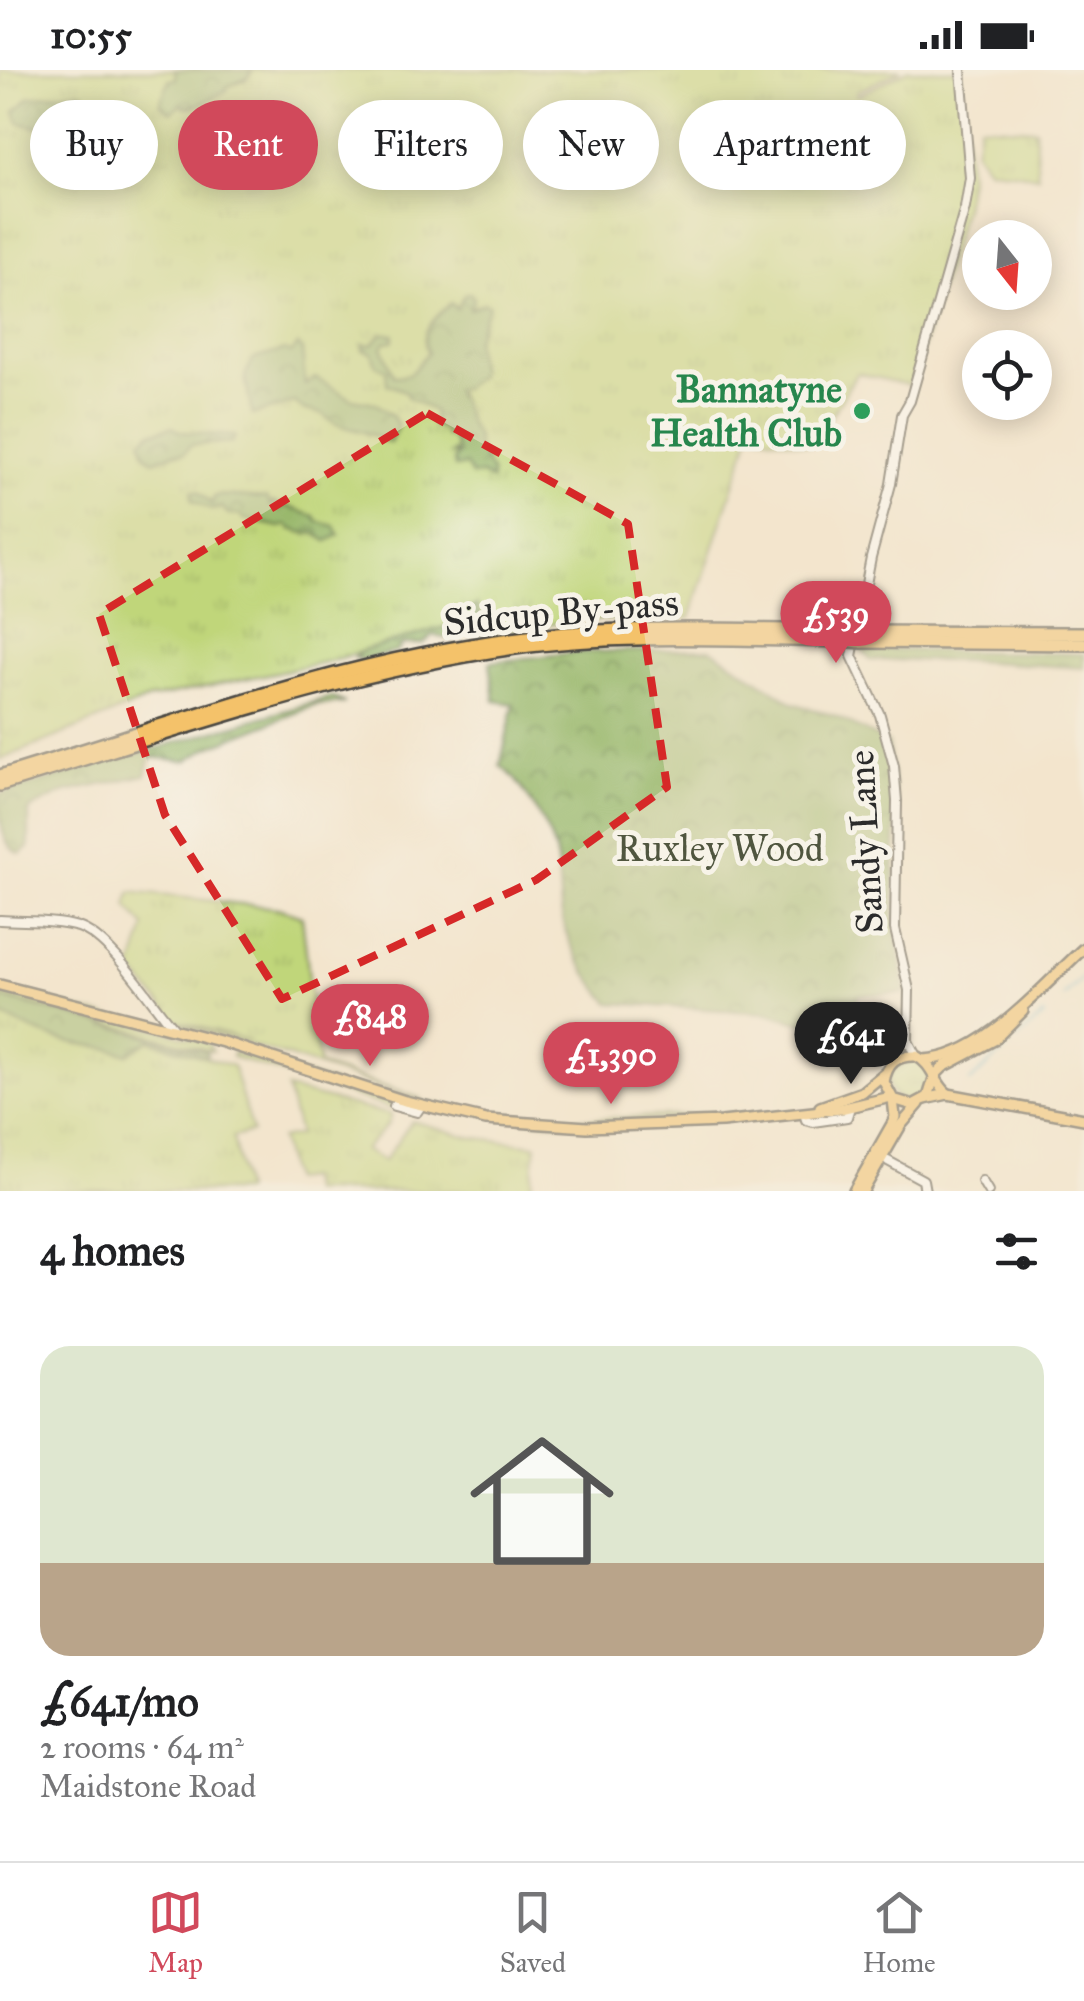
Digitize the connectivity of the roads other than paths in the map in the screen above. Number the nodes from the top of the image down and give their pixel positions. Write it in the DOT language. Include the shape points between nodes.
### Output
graph roads {
  1 [pos="961,70"];
  2 [pos="1084,633"];
  3 [pos="856,636"];
  4 [pos="1084,644"];
  5 [pos="0,776"];
  6 [pos="0,785"];
  7 [pos="0,920"];
  8 [pos="1082,953"];
  9 [pos="0,986"];
  10 [pos="1010,1020"];
  11 [pos="173,1028"];
  12 [pos="906,1032"];
  13 [pos="920,1058"];
  14 [pos="892,1063"];
  15 [pos="885,1073"];
  16 [pos="934,1077"];
  17 [pos="948,1094"];
  18 [pos="892,1098"];
  19 [pos="923,1101"];
  20 [pos="394,1106"];
  21 [pos="421,1106"];
  22 [pos="809,1112"];
  23 [pos="1084,1119"];
  24 [pos="888,1162"];
  25 [pos="982,1181"];
  26 [pos="854,1191"];
  27 [pos="863,1191"];
  28 [pos="925,1191"];
  29 [pos="988,1191"];
  1 -- 12 [label="street, Sandy Lane" via="970,178 965,208 902,414 852,656 894,764 894,916 909,990"];
  2 -- 3 [label="highway, Sidcup By-pass"];
  3 -- 4 [label="highway, Sidcup By-pass"];
  3 -- 5 [label="highway, Sidcup By-pass" via="583,632 453,648 291,688"];
  3 -- 6 [label="highway, Sidcup By-pass" via="583,642 456,658 296,696"];
  7 -- 11 [label="street" via="88,931 108,945"];
  8 -- 10 [label="main road"];
  8 -- 10 [label="main road"];
  9 -- 11 [label="main road"];
  10 -- 13 [label="main road" via="974,1044"];
  10 -- 16 [label="main road" via="980,1050"];
  11 -- 21 [label="main road"];
  12 -- 13 [label="street, Sandy Lane"];
  12 -- 14 [label="street, Sandy Lane"];
  13 -- 14 [label="main road"];
  13 -- 16 [label="main road"];
  14 -- 15 [label="main road"];
  15 -- 18 [label="main road"];
  15 -- 22 [label="main road" via="862,1092"];
  16 -- 17 [label="main road"];
  16 -- 19 [label="main road"];
  17 -- 19 [label="main road"];
  17 -- 23 [label="main road"];
  18 -- 19 [label="main road" via="906,1106"];
  18 -- 22 [label="main road"];
  18 -- 26 [label="main road" via="895,1117"];
  19 -- 27 [label="main road" via="904,1120"];
  20 -- 21 [label="street" via="418,1112"];
  21 -- 22 [label="main road" via="486,1120 588,1128"];
  24 -- 28 [label="street" via="923,1180"];
  25 -- 29 [label="street"];
}
